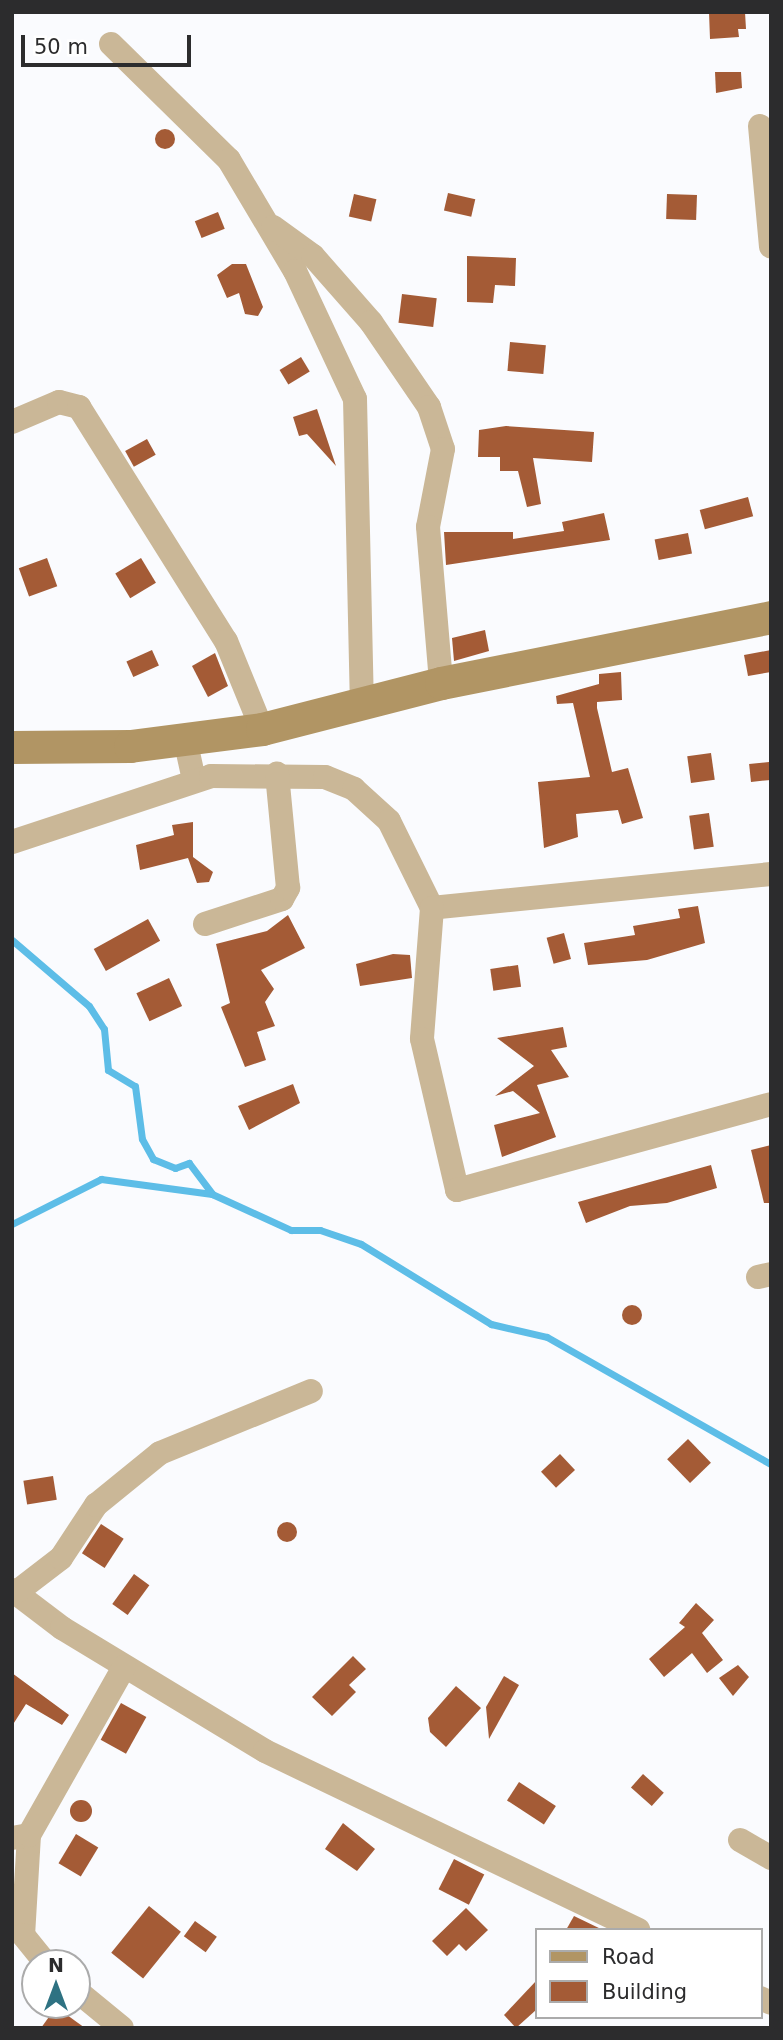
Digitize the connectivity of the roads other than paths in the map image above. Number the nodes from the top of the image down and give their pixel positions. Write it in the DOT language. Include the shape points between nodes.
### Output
graph roads {
  1 [pos="111,44"];
  2 [pos="760,126"];
  3 [pos="268,225"];
  4 [pos="771,247"];
  5 [pos="12,422"];
  6 [pos="771,617"];
  7 [pos="441,683"];
  8 [pos="362,705"];
  9 [pos="262,729"];
  10 [pos="185,739"];
  11 [pos="12,747"];
  12 [pos="277,774"];
  13 [pos="194,780"];
  14 [pos="12,842"];
  15 [pos="771,874"];
  16 [pos="432,908"];
  17 [pos="205,924"];
  18 [pos="771,1104"];
  19 [pos="311,1391"];
  20 [pos="15,1590"];
  21 [pos="124,1667"];
  22 [pos="20,1837"];
  23 [pos="740,1840"];
  24 [pos="771,1858"];
  25 [pos="634,1928"];
  26 [pos="34,1949"];
  27 [pos="91,2002"];
  28 [pos="122,2028"];
  1 -- 3 [label="street" via="229,160"];
  2 -- 4 [label="street"];
  3 -- 7 [label="street" via="313,256 371,322 429,407 443,449 428,527"];
  3 -- 8 [label="street" via="355,399"];
  5 -- 9 [label="street" via="59,402 79,407 226,641"];
  6 -- 7 [label="street"];
  7 -- 8 [label="street"];
  8 -- 9 [label="street"];
  9 -- 10 [label="street"];
  10 -- 11 [label="street"];
  10 -- 13 [label="street"];
  12 -- 13 [label="street"];
  12 -- 16 [label="street" via="325,777 368,799 389,821"];
  12 -- 17 [label="street" via="288,888 282,899"];
  13 -- 14 [label="street"];
  15 -- 16 [label="street"];
  16 -- 18 [label="street" via="422,1039 457,1190"];
  19 -- 20 [label="street" via="160,1453 96,1505 61,1558"];
  20 -- 21 [label="street"];
  21 -- 22 [label="street"];
  21 -- 25 [label="street" via="265,1751"];
  22 -- 26 [label="street" via="23,1935"];
  23 -- 24 [label="street"];
  27 -- 28 [label="street"];
}
